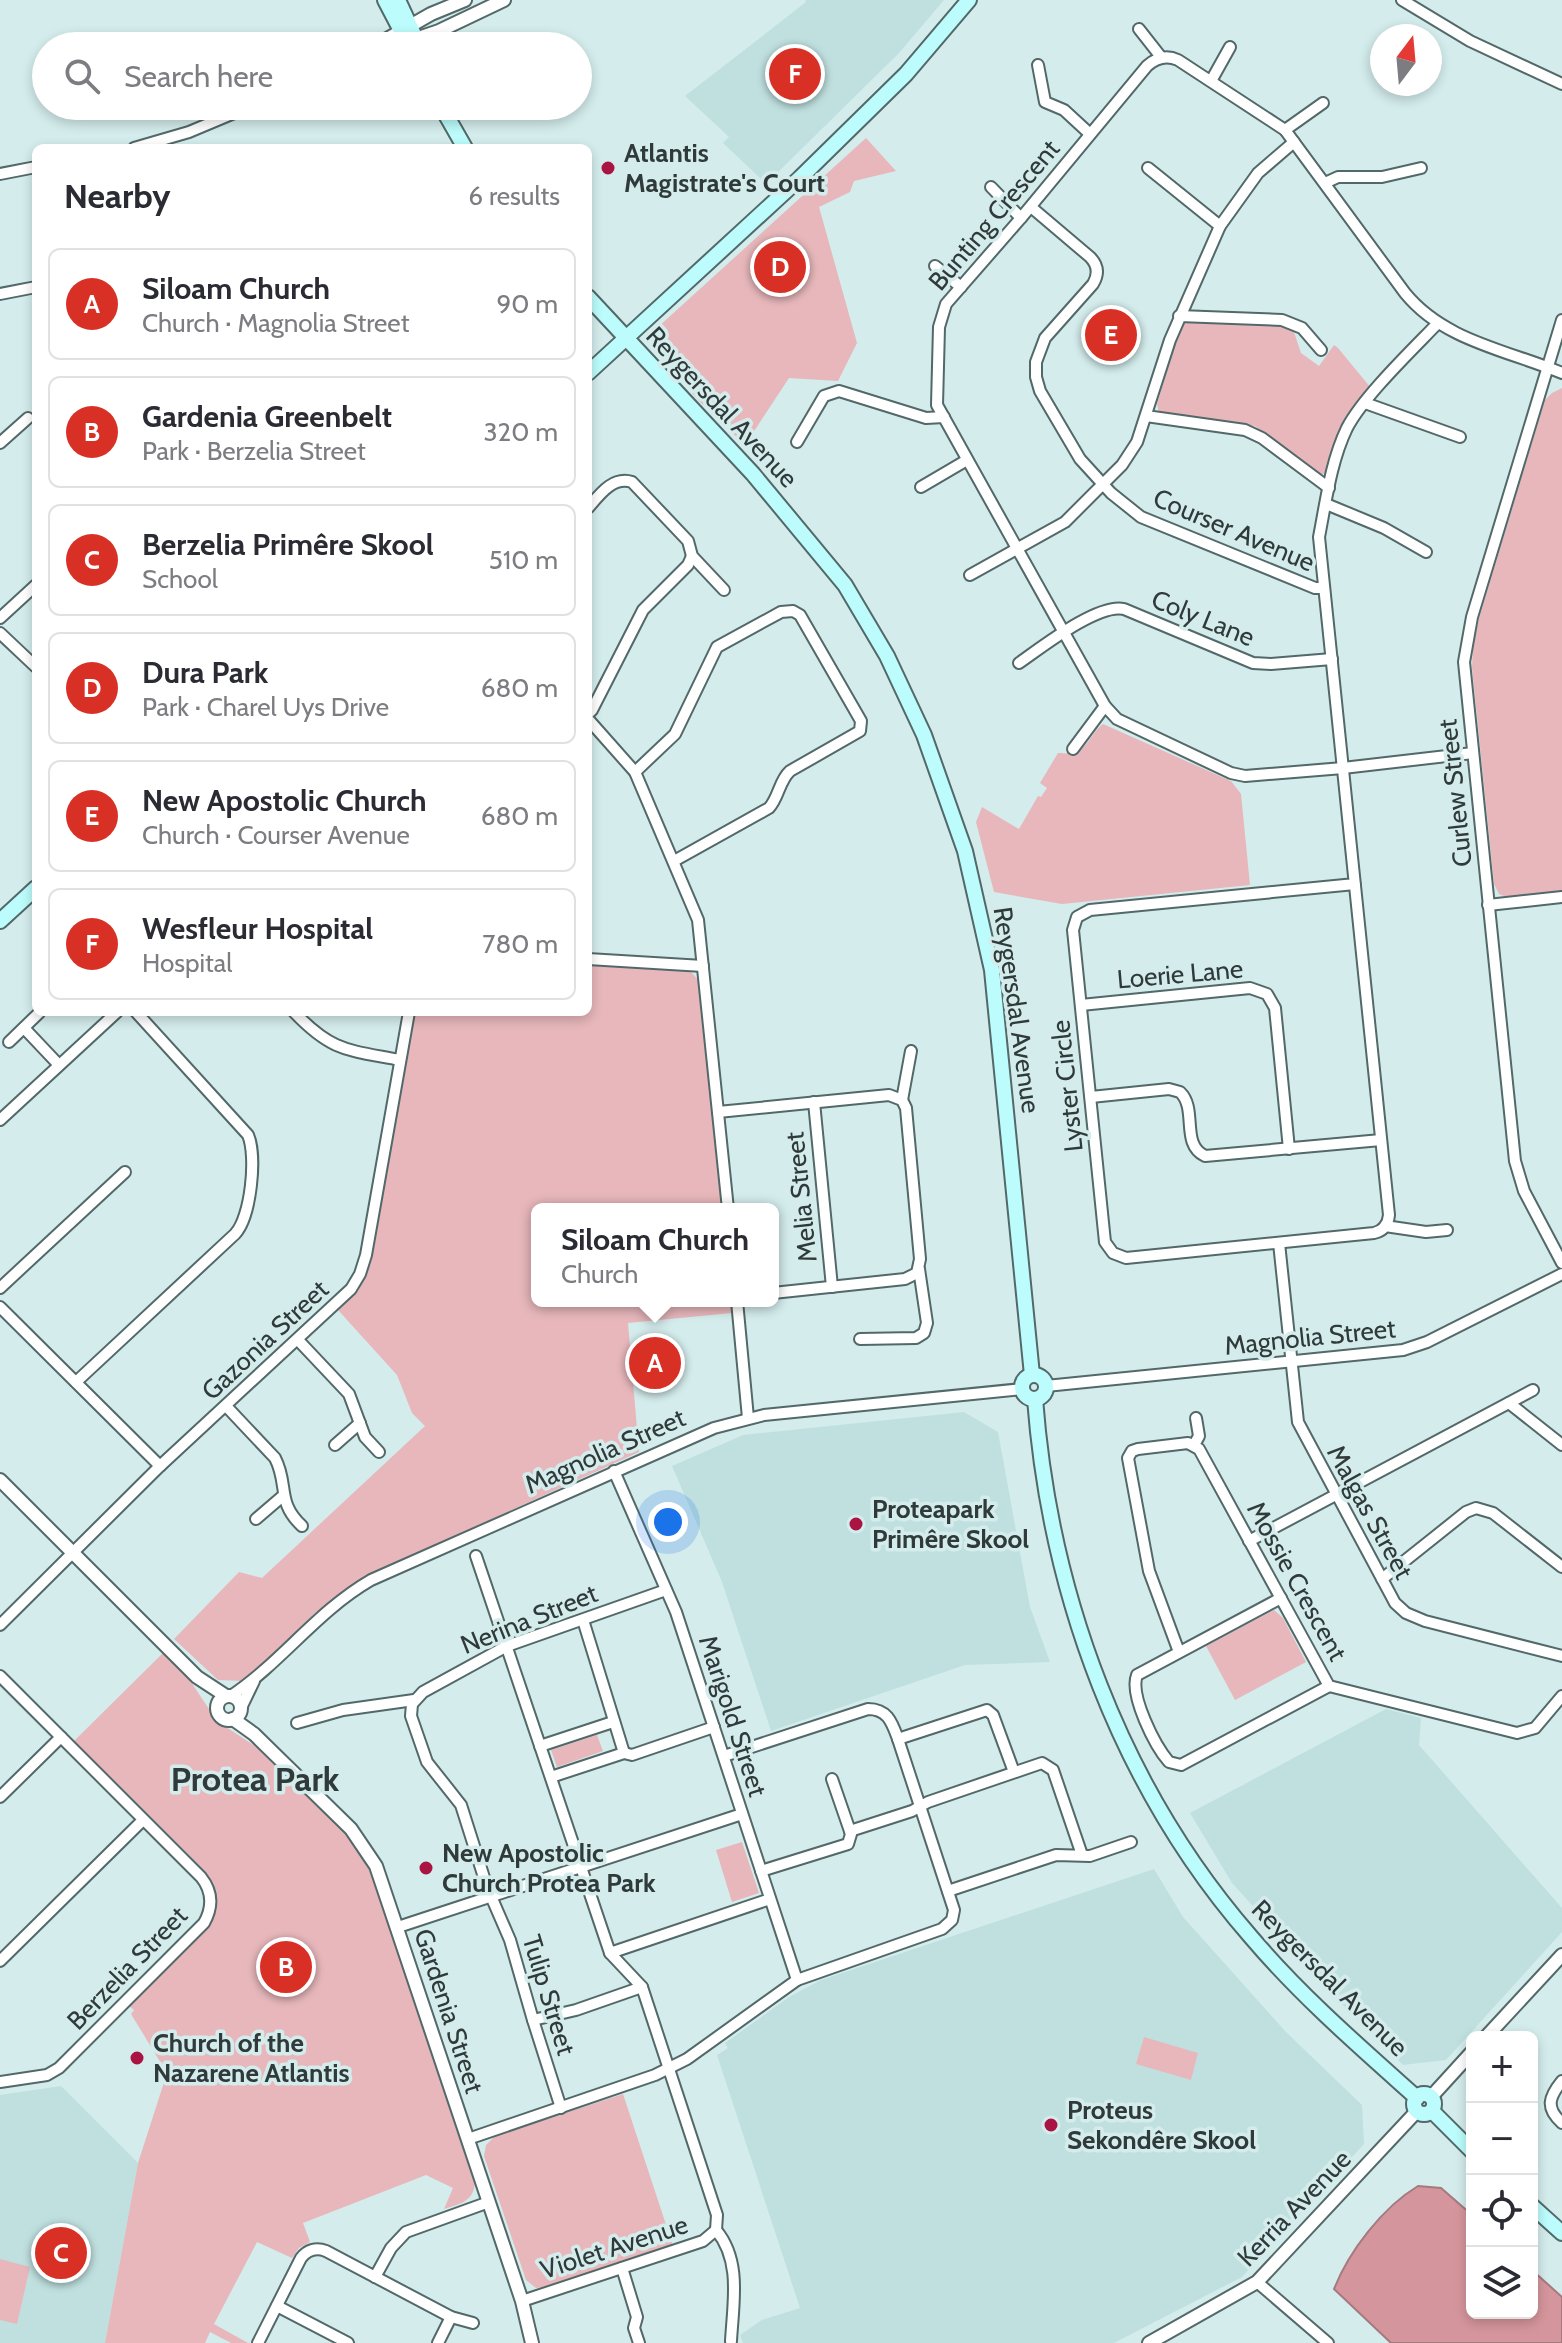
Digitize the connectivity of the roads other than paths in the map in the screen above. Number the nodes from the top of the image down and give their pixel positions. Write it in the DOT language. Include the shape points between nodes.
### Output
graph roads {
  1 [pos="385,0"];
  2 [pos="398,0"];
  3 [pos="465,0"];
  4 [pos="504,0"];
  5 [pos="969,0"];
  6 [pos="1402,0"];
  7 [pos="1139,29"];
  8 [pos="404,32"];
  9 [pos="406,32"];
  10 [pos="418,32"];
  11 [pos="425,32"];
  12 [pos="1230,47"];
  13 [pos="1161,57"];
  14 [pos="1038,65"];
  15 [pos="1211,81"];
  16 [pos="1562,84"];
  17 [pos="1323,103"];
  18 [pos="218,120"];
  19 [pos="449,120"];
  20 [pos="1285,130"];
  21 [pos="1090,134"];
  22 [pos="1294,142"];
  23 [pos="148,144"];
  24 [pos="463,144"];
  25 [pos="32,168"];
  26 [pos="1148,168"];
  27 [pos="1421,168"];
  28 [pos="0,174"];
  29 [pos="1325,183"];
  30 [pos="991,187"];
  31 [pos="1031,207"];
  32 [pos="1021,218"];
  33 [pos="1220,226"];
  34 [pos="935,266"];
  35 [pos="961,287"];
  36 [pos="32,288"];
  37 [pos="0,294"];
  38 [pos="592,301"];
  39 [pos="1179,316"];
  40 [pos="1562,320"];
  41 [pos="1437,324"];
  42 [pos="626,339"];
  43 [pos="1321,350"];
  44 [pos="1548,367"];
  45 [pos="592,369"];
  46 [pos="1562,373"];
  47 [pos="1365,403"];
  48 [pos="1146,416"];
  49 [pos="944,417"];
  50 [pos="28,418"];
  51 [pos="1460,437"];
  52 [pos="797,442"];
  53 [pos="0,443"];
  54 [pos="967,460"];
  55 [pos="1104,485"];
  56 [pos="921,487"];
  57 [pos="1329,488"];
  58 [pos="592,504"];
  59 [pos="1326,504"];
  60 [pos="1017,549"];
  61 [pos="1426,552"];
  62 [pos="692,556"];
  63 [pos="970,575"];
  64 [pos="1324,588"];
  65 [pos="32,589"];
  66 [pos="724,590"];
  67 [pos="0,618"];
  68 [pos="0,633"];
  69 [pos="1064,633"];
  70 [pos="1332,659"];
  71 [pos="32,663"];
  72 [pos="1019,663"];
  73 [pos="1105,706"];
  74 [pos="592,710"];
  75 [pos="592,721"];
  76 [pos="1073,749"];
  77 [pos="1473,753"];
  78 [pos="1343,768"];
  79 [pos="635,772"];
  80 [pos="674,861"];
  81 [pos="1355,884"];
  82 [pos="32,892"];
  83 [pos="1562,897"];
  84 [pos="1488,905"];
  85 [pos="0,921"];
  86 [pos="592,959"];
  87 [pos="703,966"];
  88 [pos="1081,1005"];
  89 [pos="36,1016"];
  90 [pos="113,1016"];
  91 [pos="140,1016"];
  92 [pos="298,1016"];
  93 [pos="408,1016"];
  94 [pos="24,1028"];
  95 [pos="9,1042"];
  96 [pos="911,1051"];
  97 [pos="400,1060"];
  98 [pos="59,1065"];
  99 [pos="1091,1097"];
  100 [pos="902,1100"];
  101 [pos="814,1102"];
  102 [pos="718,1112"];
  103 [pos="0,1120"];
  104 [pos="1381,1140"];
  105 [pos="1289,1149"];
  106 [pos="125,1172"];
  107 [pos="727,1203"];
  108 [pos="1385,1226"];
  109 [pos="1447,1230"];
  110 [pos="1279,1243"];
  111 [pos="1562,1263"];
  112 [pos="919,1269"];
  113 [pos="1562,1274"];
  114 [pos="832,1287"];
  115 [pos="0,1288"];
  116 [pos="779,1292"];
  117 [pos="0,1307"];
  118 [pos="738,1307"];
  119 [pos="860,1339"];
  120 [pos="298,1340"];
  121 [pos="1292,1363"];
  122 [pos="1032,1375"];
  123 [pos="76,1382"];
  124 [pos="1046,1386"];
  125 [pos="1022,1389"];
  126 [pos="1533,1390"];
  127 [pos="1035,1399"];
  128 [pos="1509,1403"];
  129 [pos="226,1406"];
  130 [pos="748,1418"];
  131 [pos="1196,1418"];
  132 [pos="360,1423"];
  133 [pos="335,1445"];
  134 [pos="1194,1445"];
  135 [pos="1562,1445"];
  136 [pos="379,1452"];
  137 [pos="160,1466"];
  138 [pos="614,1471"];
  139 [pos="0,1480"];
  140 [pos="284,1495"];
  141 [pos="1335,1495"];
  142 [pos="256,1519"];
  143 [pos="302,1526"];
  144 [pos="1249,1541"];
  145 [pos="74,1554"];
  146 [pos="476,1556"];
  147 [pos="1562,1567"];
  148 [pos="1382,1579"];
  149 [pos="666,1590"];
  150 [pos="1281,1598"];
  151 [pos="583,1620"];
  152 [pos="0,1625"];
  153 [pos="507,1646"];
  154 [pos="1179,1652"];
  155 [pos="1562,1656"];
  156 [pos="0,1676"];
  157 [pos="197,1677"];
  158 [pos="255,1680"];
  159 [pos="1329,1686"];
  160 [pos="229,1696"];
  161 [pos="1562,1696"];
  162 [pos="414,1700"];
  163 [pos="217,1708"];
  164 [pos="238,1713"];
  165 [pos="613,1722"];
  166 [pos="297,1723"];
  167 [pos="714,1727"];
  168 [pos="61,1737"];
  169 [pos="898,1739"];
  170 [pos="540,1746"];
  171 [pos="624,1753"];
  172 [pos="724,1756"];
  173 [pos="1014,1772"];
  174 [pos="551,1777"];
  175 [pos="832,1779"];
  176 [pos="0,1797"];
  177 [pos="920,1807"];
  178 [pos="742,1814"];
  179 [pos="143,1820"];
  180 [pos="850,1831"];
  181 [pos="1131,1842"];
  182 [pos="1082,1855"];
  183 [pos="580,1867"];
  184 [pos="761,1871"];
  185 [pos="948,1891"];
  186 [pos="491,1896"];
  187 [pos="770,1899"];
  188 [pos="398,1927"];
  189 [pos="610,1953"];
  190 [pos="1562,1955"];
  191 [pos="0,1961"];
  192 [pos="797,1980"];
  193 [pos="642,1987"];
  194 [pos="533,2020"];
  195 [pos="1492,2031"];
  196 [pos="1466,2058"];
  197 [pos="669,2068"];
  198 [pos="1562,2081"];
  199 [pos="0,2082"];
  200 [pos="1424,2104"];
  201 [pos="561,2108"];
  202 [pos="1562,2123"];
  203 [pos="468,2139"];
  204 [pos="1466,2145"];
  205 [pos="489,2202"];
  206 [pos="1538,2211"];
  207 [pos="716,2230"];
  208 [pos="1562,2233"];
  209 [pos="622,2268"];
  210 [pos="375,2277"];
  211 [pos="1257,2282"];
  212 [pos="522,2301"];
  213 [pos="277,2306"];
  214 [pos="451,2317"];
  215 [pos="473,2323"];
  216 [pos="731,2341"];
  217 [pos="258,2343"];
  218 [pos="348,2343"];
  219 [pos="438,2343"];
  220 [pos="532,2343"];
  221 [pos="639,2343"];
  222 [pos="1149,2343"];
  223 [pos="1328,2343"];
  1 -- 8 [label="main road"];
  2 -- 9 [label="main road"];
  3 -- 10 [label="street"];
  4 -- 11 [label="street"];
  5 -- 42 [label="main road" via="906,74"];
  6 -- 16 [label="street" via="1470,41"];
  7 -- 13 [label="street"];
  12 -- 15 [label="street"];
  13 -- 15 [label="street" via="1178,60"];
  13 -- 21 [label="street, Bunting Crescent" via="1147,66"];
  14 -- 21 [label="street" via="1045,102 1064,110"];
  15 -- 20 [label="street"];
  17 -- 20 [label="street"];
  18 -- 23 [label="street"];
  19 -- 24 [label="main road"];
  20 -- 22 [label="street"];
  21 -- 31 [label="street, Bunting Crescent"];
  22 -- 29 [label="street"];
  22 -- 33 [label="street" via="1258,173"];
  25 -- 28 [label="street"];
  26 -- 33 [label="street"];
  27 -- 29 [label="street"];
  29 -- 41 [label="street" via="1405,293"];
  30 -- 32 [label="street"];
  31 -- 32 [label="street, Bunting Crescent"];
  31 -- 55 [label="street, Courser Avenue" via="1097,266 1093,284 1041,346 1035,369 1040,391 1080,459"];
  32 -- 35 [label="street, Bunting Crescent"];
  33 -- 39 [label="street"];
  34 -- 35 [label="street"];
  35 -- 49 [label="street, Bunting Crescent" via="946,304 939,327 937,405"];
  36 -- 37 [label="street"];
  38 -- 42 [label="main road, Reygersdal Avenue"];
  39 -- 43 [label="street" via="1282,320 1302,328"];
  39 -- 48 [label="street"];
  40 -- 44 [label="street, Curlew Street"];
  41 -- 44 [label="street"];
  41 -- 47 [label="street"];
  42 -- 45 [label="main road"];
  42 -- 122 [label="main road, Reygersdal Avenue" via="753,474 845,585 928,743 968,859 992,970"];
  44 -- 46 [label="street"];
  44 -- 77 [label="street, Curlew Street" via="1466,638"];
  47 -- 51 [label="street"];
  47 -- 57 [label="street" via="1347,429"];
  48 -- 55 [label="street" via="1131,453"];
  48 -- 57 [label="street" via="1245,430"];
  49 -- 52 [label="street" via="926,418 832,392 824,396"];
  49 -- 54 [label="street, Bunting Crescent"];
  50 -- 53 [label="street"];
  54 -- 56 [label="street"];
  54 -- 60 [label="street, Bunting Crescent"];
  55 -- 60 [label="street" via="1065,522"];
  55 -- 64 [label="street, Courser Avenue" via="1141,517"];
  57 -- 59 [label="street"];
  58 -- 62 [label="street" via="613,483 632,482 688,541"];
  59 -- 61 [label="street" via="1363,517"];
  59 -- 64 [label="street" via="1319,537"];
  60 -- 63 [label="street"];
  60 -- 69 [label="street, Bunting Crescent"];
  62 -- 66 [label="street"];
  62 -- 74 [label="street" via="643,610"];
  64 -- 70 [label="street"];
  65 -- 67 [label="street"];
  68 -- 71 [label="street"];
  69 -- 70 [label="street, Coly Lane" via="1118,608 1253,663"];
  69 -- 72 [label="street, Coly Lane"];
  69 -- 73 [label="street, Bunting Crescent"];
  70 -- 78 [label="street"];
  73 -- 76 [label="street"];
  73 -- 78 [label="street, Bunting Crescent" via="1126,726 1238,774"];
  75 -- 79 [label="street"];
  77 -- 78 [label="street, Bunting Crescent"];
  77 -- 84 [label="street, Curlew Street"];
  78 -- 81 [label="street"];
  79 -- 80 [label="street"];
  79 -- 80 [label="street" via="675,734 717,647 781,612 800,615 861,721 860,731 786,774 769,808"];
  80 -- 87 [label="street" via="698,920"];
  81 -- 88 [label="street, Lyster Circle" via="1082,912 1073,927"];
  81 -- 104 [label="street"];
  82 -- 85 [label="main road"];
  83 -- 84 [label="street"];
  84 -- 111 [label="street, Curlew Street" via="1515,1161 1524,1191"];
  86 -- 87 [label="street"];
  87 -- 102 [label="street"];
  88 -- 99 [label="street, Lyster Circle"];
  88 -- 105 [label="street, Loerie Lane" via="1250,988 1267,994 1275,1008"];
  89 -- 94 [label="street"];
  90 -- 98 [label="street"];
  91 -- 123 [label="street" via="248,1135 252,1152 247,1209 235,1234"];
  92 -- 97 [label="street" via="329,1044"];
  93 -- 97 [label="street, Gazonia Street"];
  94 -- 95 [label="street"];
  94 -- 98 [label="street"];
  96 -- 100 [label="street"];
  97 -- 120 [label="street, Gazonia Street" via="364,1265 345,1296"];
  98 -- 103 [label="street"];
  99 -- 105 [label="street" via="1175,1089 1187,1099 1192,1145 1201,1155"];
  99 -- 110 [label="street, Lyster Circle" via="1105,1242 1113,1253 1126,1258"];
  100 -- 101 [label="street" via="889,1095"];
  100 -- 112 [label="street"];
  101 -- 102 [label="street"];
  101 -- 114 [label="street, Melia Street"];
  102 -- 107 [label="street"];
  104 -- 105 [label="street"];
  104 -- 108 [label="street" via="1389,1215"];
  106 -- 115 [label="street"];
  108 -- 109 [label="street, Lyster Circle"];
  108 -- 110 [label="street, Lyster Circle" via="1374,1233"];
  110 -- 121 [label="street, Malgas Street"];
  112 -- 114 [label="street" via="905,1279"];
  112 -- 119 [label="street" via="924,1333 916,1338"];
  113 -- 121 [label="street, Magnolia Street" via="1414,1348"];
  114 -- 116 [label="street"];
  117 -- 123 [label="street"];
  118 -- 130 [label="street"];
  120 -- 129 [label="street, Gazonia Street"];
  120 -- 132 [label="street" via="349,1394"];
  121 -- 124 [label="street, Magnolia Street"];
  121 -- 141 [label="street, Malgas Street" via="1298,1422"];
  122 -- 124 [label="main road"];
  122 -- 125 [label="main road"];
  123 -- 137 [label="street"];
  124 -- 127 [label="main road"];
  125 -- 127 [label="main road"];
  125 -- 130 [label="street, Magnolia Street"];
  126 -- 128 [label="street"];
  127 -- 200 [label="main road, Reygersdal Avenue" via="1047,1503 1071,1606 1106,1701 1150,1792 1249,1935 1299,1989"];
  128 -- 135 [label="street"];
  128 -- 141 [label="street"];
  129 -- 137 [label="street, Gazonia Street"];
  129 -- 140 [label="street" via="275,1458"];
  130 -- 138 [label="street, Magnolia Street"];
  131 -- 134 [label="street" via="1199,1436"];
  132 -- 133 [label="street"];
  132 -- 136 [label="street"];
  134 -- 144 [label="street, Mossie Crescent"];
  134 -- 154 [label="street" via="1138,1449 1128,1458 1149,1571"];
  137 -- 145 [label="street, Gazonia Street"];
  138 -- 149 [label="street, Marigold Street"];
  138 -- 158 [label="street, Magnolia Street" via="354,1590"];
  139 -- 145 [label="street"];
  140 -- 142 [label="street"];
  140 -- 143 [label="street"];
  141 -- 144 [label="street"];
  141 -- 148 [label="street, Malgas Street"];
  144 -- 150 [label="street, Mossie Crescent"];
  145 -- 152 [label="street, Gazonia Street"];
  145 -- 157 [label="street"];
  146 -- 153 [label="street"];
  147 -- 148 [label="street" via="1489,1510 1476,1508"];
  148 -- 155 [label="street, Malgas Street" via="1395,1603 1411,1616"];
  149 -- 151 [label="street, Nerina Street"];
  149 -- 167 [label="street, Marigold Street"];
  150 -- 154 [label="street"];
  150 -- 159 [label="street, Mossie Crescent"];
  151 -- 153 [label="street, Nerina Street"];
  151 -- 165 [label="street"];
  153 -- 162 [label="street, Nerina Street"];
  153 -- 170 [label="street"];
  154 -- 159 [label="street" via="1137,1675 1134,1684 1151,1735 1176,1765"];
  156 -- 168 [label="street, Berzelia Street"];
  157 -- 160 [label="street"];
  157 -- 163 [label="street"];
  158 -- 160 [label="street, Magnolia Street"];
  158 -- 164 [label="street, Magnolia Street"];
  159 -- 161 [label="street, Mossie Crescent" via="1517,1733 1535,1728"];
  160 -- 163 [label="street"];
  160 -- 164 [label="street" via="236,1698"];
  162 -- 166 [label="street, Nerina Street"];
  162 -- 186 [label="street" via="411,1716 427,1762 461,1805"];
  163 -- 164 [label="street" via="222,1717"];
  164 -- 188 [label="street, Gardenia Street" via="361,1841"];
  165 -- 170 [label="street"];
  165 -- 171 [label="street"];
  167 -- 171 [label="street" via="632,1755"];
  167 -- 172 [label="street, Marigold Street"];
  168 -- 176 [label="street"];
  168 -- 179 [label="street, Berzelia Street"];
  169 -- 172 [label="street" via="890,1718 868,1709"];
  169 -- 173 [label="street" via="987,1710"];
  169 -- 177 [label="street"];
  170 -- 174 [label="street"];
  171 -- 174 [label="street"];
  172 -- 178 [label="street, Marigold Street"];
  173 -- 177 [label="street"];
  173 -- 182 [label="street" via="1039,1764 1051,1767"];
  174 -- 183 [label="street"];
  175 -- 180 [label="street"];
  177 -- 180 [label="street"];
  177 -- 185 [label="street"];
  178 -- 183 [label="street"];
  178 -- 184 [label="street, Marigold Street"];
  179 -- 191 [label="street"];
  179 -- 199 [label="street, Berzelia Street" via="204,1881 211,1898 207,1917 59,2068 47,2075"];
  180 -- 184 [label="street" via="845,1847"];
  181 -- 182 [label="street"];
  182 -- 185 [label="street" via="1056,1855"];
  183 -- 186 [label="street"];
  183 -- 189 [label="street"];
  184 -- 187 [label="street, Marigold Street"];
  185 -- 192 [label="street" via="954,1910 946,1927"];
  186 -- 188 [label="street"];
  186 -- 194 [label="street, Tulip Street"];
  187 -- 189 [label="street"];
  187 -- 192 [label="street, Marigold Street"];
  188 -- 203 [label="street, Gardenia Street"];
  189 -- 193 [label="street"];
  190 -- 195 [label="street"];
  192 -- 197 [label="street"];
  193 -- 194 [label="street"];
  193 -- 197 [label="street"];
  194 -- 201 [label="street, Tulip Street"];
  196 -- 200 [label="street, Kerria Avenue"];
  197 -- 201 [label="street"];
  197 -- 207 [label="street" via="717,2215"];
  198 -- 202 [label="street" via="1549,2102"];
  200 -- 204 [label="main road, Reygersdal Avenue"];
  200 -- 211 [label="street, Kerria Avenue"];
  201 -- 203 [label="street"];
  203 -- 205 [label="street, Gardenia Street"];
  205 -- 210 [label="street" via="406,2232"];
  205 -- 212 [label="street, Gardenia Street"];
  206 -- 208 [label="main road"];
  207 -- 209 [label="street, Violet Avenue" via="703,2241"];
  207 -- 216 [label="street" via="726,2242 734,2273"];
  209 -- 212 [label="street, Violet Avenue"];
  209 -- 221 [label="street"];
  210 -- 213 [label="street" via="326,2251 312,2250 301,2258"];
  210 -- 214 [label="street"];
  211 -- 222 [label="street, Kerria Avenue"];
  211 -- 223 [label="street"];
  212 -- 220 [label="street, Gardenia Street"];
  213 -- 217 [label="street"];
  213 -- 218 [label="street"];
  214 -- 215 [label="street"];
  214 -- 219 [label="street"];
}
